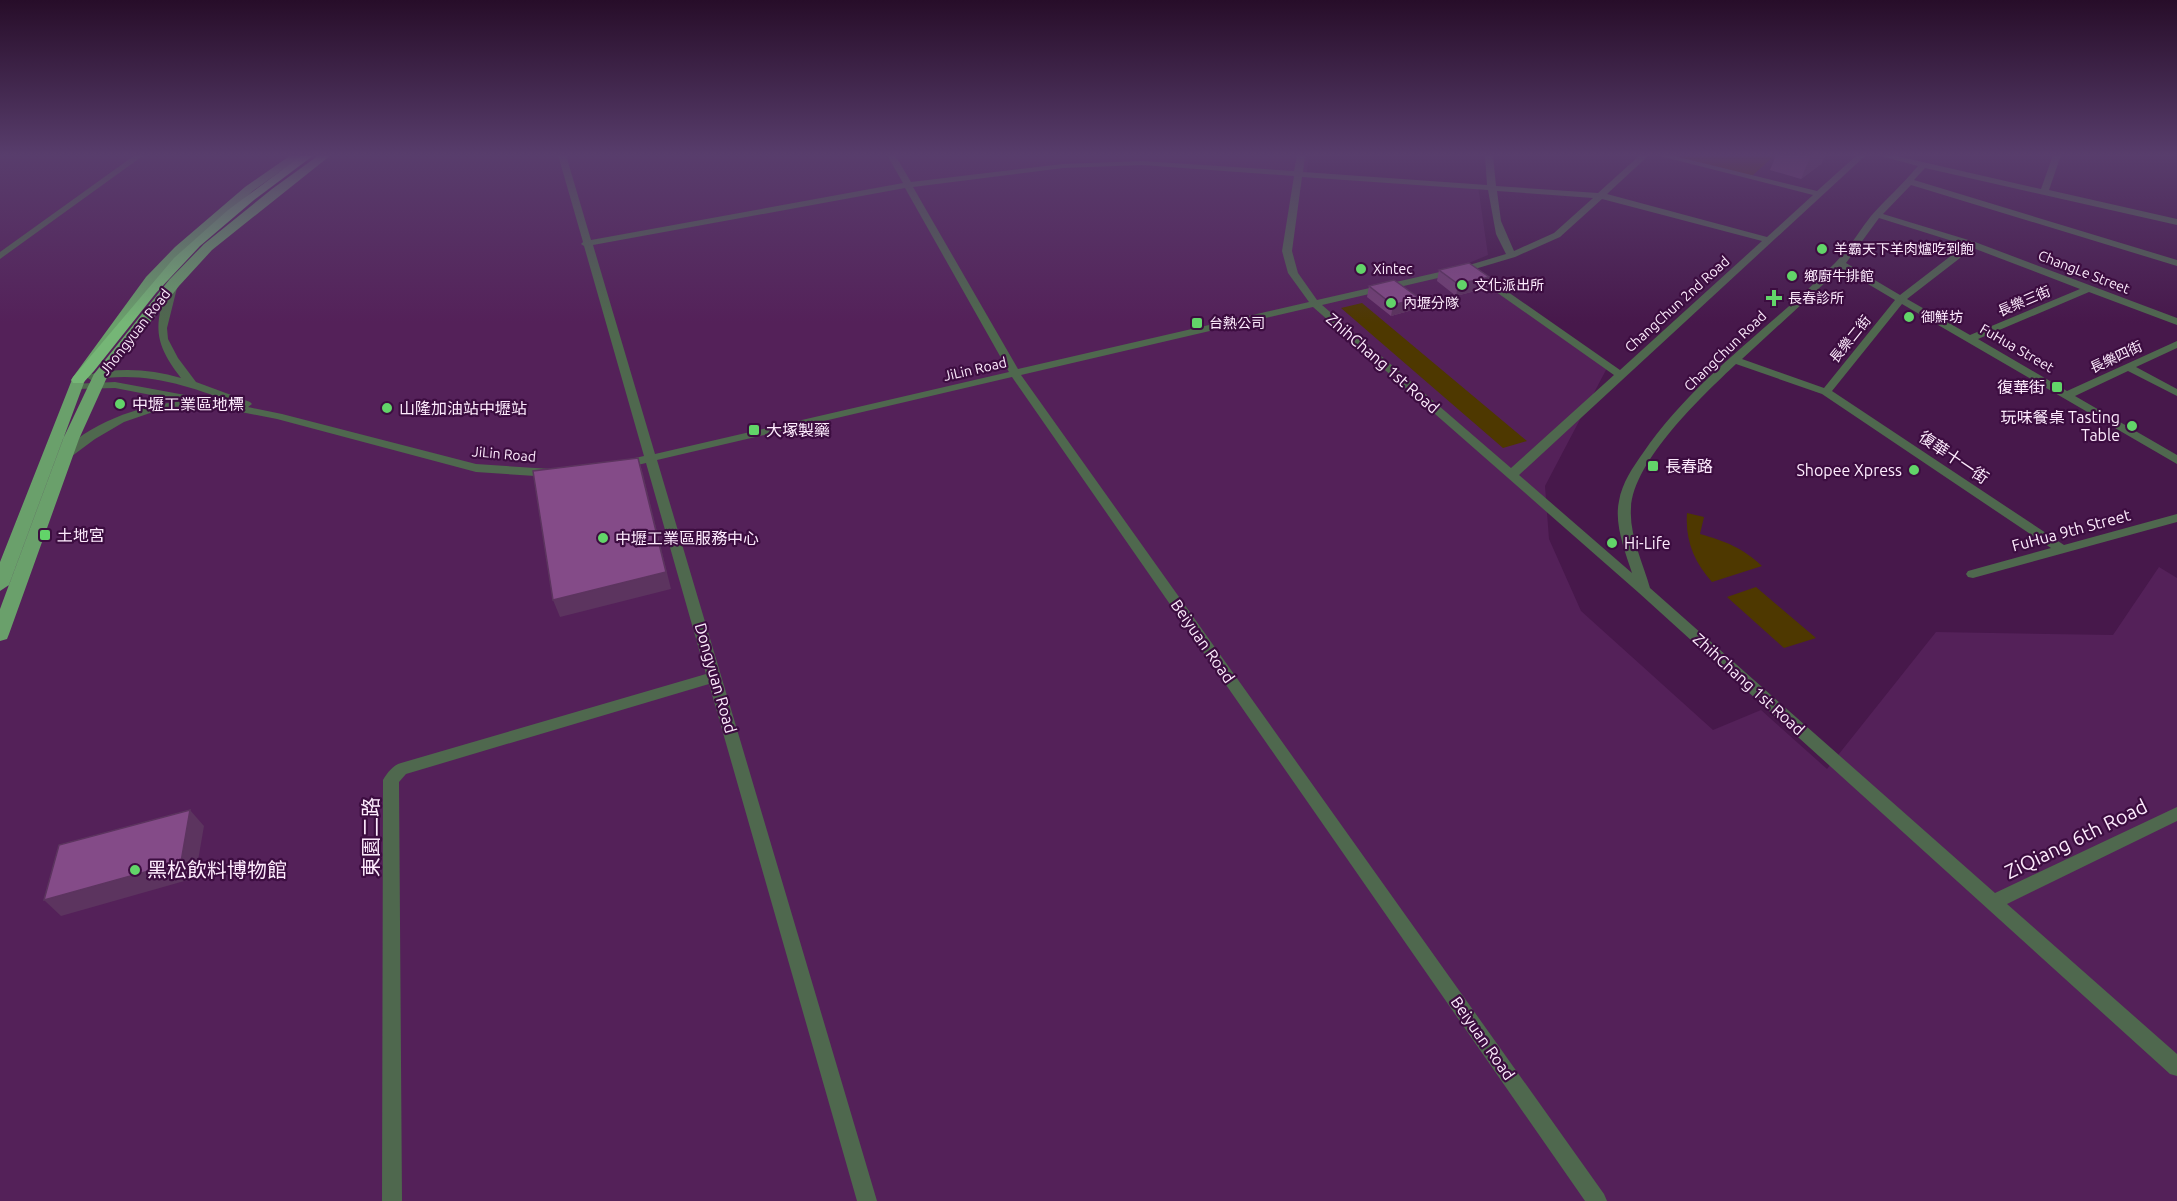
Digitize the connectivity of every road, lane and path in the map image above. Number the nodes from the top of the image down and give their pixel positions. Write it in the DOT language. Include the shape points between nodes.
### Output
graph roads {
  1 [pos="62,211"];
  2 [pos="224,211"];
  3 [pos="231,211"];
  4 [pos="247,211"];
  5 [pos="252,211"];
  6 [pos="577,211"];
  7 [pos="766,211"];
  8 [pos="923,211"];
  9 [pos="1293,211"];
  10 [pos="1497,211"];
  11 [pos="1585,211"];
  12 [pos="1660,211"];
  13 [pos="1801,211"];
  14 [pos="1881,211"];
  15 [pos="2008,211"];
  16 [pos="2128,211"];
  17 [pos="1877,215"];
  18 [pos="2177,222"];
  19 [pos="1769,240"];
  20 [pos="586,244"];
  21 [pos="1972,244"];
  22 [pos="208,247"];
  23 [pos="1512,255"];
  24 [pos="0,256"];
  25 [pos="2177,262"];
  26 [pos="1840,264"];
  27 [pos="1468,268"];
  28 [pos="174,283"];
  29 [pos="2088,289"];
  30 [pos="1902,298"];
  31 [pos="1316,305"];
  32 [pos="2177,322"];
  33 [pos="1970,339"];
  34 [pos="2177,344"];
  35 [pos="1736,360"];
  36 [pos="2130,368"];
  37 [pos="1619,374"];
  38 [pos="1016,375"];
  39 [pos="98,379"];
  40 [pos="77,383"];
  41 [pos="195,386"];
  42 [pos="1826,392"];
  43 [pos="2177,393"];
  44 [pos="2068,395"];
  45 [pos="202,403"];
  46 [pos="278,416"];
  47 [pos="64,457"];
  48 [pos="652,460"];
  49 [pos="2177,460"];
  50 [pos="612,467"];
  51 [pos="568,472"];
  52 [pos="1511,475"];
  53 [pos="2177,518"];
  54 [pos="2063,550"];
  55 [pos="1973,574"];
  56 [pos="0,585"];
  57 [pos="1644,590"];
  58 [pos="0,634"];
  59 [pos="715,677"];
  60 [pos="2177,814"];
  61 [pos="1994,902"];
  62 [pos="2177,1067"];
  63 [pos="392,1201"];
  64 [pos="867,1201"];
  65 [pos="1597,1201"];
  1 -- 24 [label="street"];
  2 -- 40 [label="main road, Jhongyuan Road" via="151,280"];
  3 -- 40 [label="highway" via="161,279 103,356"];
  4 -- 22 [label="highway"];
  5 -- 22 [label="main road, Jhongyuan Road"];
  6 -- 20 [label="street, Dongyuan Road"];
  7 -- 20 [label="street"];
  8 -- 38 [label="street, Beiyuan Road"];
  9 -- 31 [label="street, ZhihChang 1st Road" via="1287,251 1293,273"];
  10 -- 23 [label="street" via="1504,246"];
  11 -- 23 [label="street, JiLin Road" via="1557,235"];
  12 -- 19 [label="street"];
  13 -- 19 [label="street, ChangChun 2nd Road"];
  14 -- 17 [label="street, ChangChun Road"];
  15 -- 25 [label="street"];
  16 -- 18 [label="street"];
  17 -- 21 [label="street, ChangLe Street"];
  17 -- 26 [label="street, ChangChun Road"];
  19 -- 37 [label="street, ChangChun 2nd Road"];
  20 -- 48 [label="street, Dongyuan Road"];
  21 -- 29 [label="street, ChangLe Street"];
  21 -- 30 [label="street, 長樂二街"];
  22 -- 28 [label="main road, Jhongyuan Road"];
  23 -- 27 [label="street, JiLin Road"];
  26 -- 30 [label="street, FuHua Street"];
  26 -- 35 [label="street, ChangChun Road"];
  27 -- 31 [label="street, JiLin Road"];
  27 -- 37 [label="street"];
  28 -- 39 [label="main road, Jhongyuan Road"];
  28 -- 41 [label="street" via="164,310 163,345"];
  29 -- 32 [label="street, ChangLe Street"];
  29 -- 33 [label="street, 長樂三街"];
  30 -- 33 [label="street, FuHua Street"];
  30 -- 42 [label="street, 長樂二街"];
  31 -- 38 [label="street, JiLin Road"];
  31 -- 52 [label="street, ZhihChang 1st Road"];
  33 -- 44 [label="street, FuHua Street"];
  34 -- 36 [label="street, 長樂四街"];
  35 -- 42 [label="street"];
  35 -- 57 [label="street, ChangChun Road" via="1672,424 1641,461 1630,482 1624,502 1628,537"];
  36 -- 43 [label="street"];
  36 -- 44 [label="street, 長樂四街"];
  37 -- 52 [label="street, ChangChun 2nd Road"];
  38 -- 48 [label="street, JiLin Road"];
  38 -- 65 [label="street, Beiyuan Road"];
  39 -- 40 [label="street"];
  39 -- 41 [label="street, JiLin Road" via="150,373"];
  39 -- 45 [label="street"];
  39 -- 47 [label="main road, Jhongyuan Road"];
  40 -- 56 [label="main road, Jhongyuan Road"];
  41 -- 46 [label="street, JiLin Road"];
  42 -- 54 [label="street, 復華十一街"];
  44 -- 49 [label="street, FuHua Street"];
  45 -- 46 [label="street, JiLin Road"];
  45 -- 47 [label="street" via="156,407 126,417 92,433"];
  46 -- 51 [label="street, JiLin Road" via="476,468"];
  47 -- 58 [label="main road, Jhongyuan Road"];
  48 -- 50 [label="street, JiLin Road"];
  48 -- 59 [label="street, Dongyuan Road"];
  52 -- 57 [label="street, ZhihChang 1st Road"];
  53 -- 54 [label="street, FuHua 9th Street"];
  54 -- 55 [label="street, FuHua 9th Street"];
  57 -- 61 [label="street, ZhihChang 1st Road"];
  59 -- 63 [label="street, 東園二路" via="400,769 392,780"];
  59 -- 64 [label="street, Dongyuan Road"];
  60 -- 61 [label="street, ZiQiang 6th Road"];
  61 -- 62 [label="street, ZhihChang 1st Road"];
}
